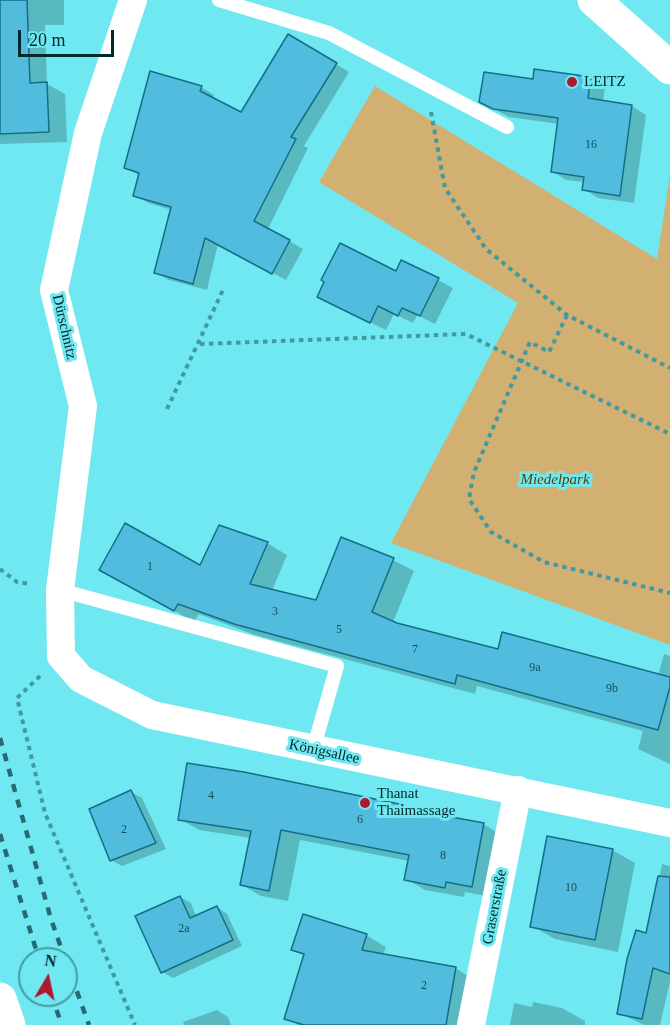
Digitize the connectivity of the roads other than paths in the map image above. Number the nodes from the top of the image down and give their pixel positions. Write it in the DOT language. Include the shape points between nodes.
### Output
graph roads {
  1 [pos="133,0"];
  2 [pos="219,0"];
  3 [pos="594,0"];
  4 [pos="670,68"];
  5 [pos="507,127"];
  6 [pos="60,590"];
  7 [pos="313,750"];
  8 [pos="518,790"];
  9 [pos="670,823"];
  10 [pos="0,999"];
  11 [pos="9,1025"];
  12 [pos="471,1025"];
  1 -- 6 [label="street, Dürschnitz" via="88,134 54,290 83,406"];
  2 -- 5 [label="lane" via="329,33"];
  3 -- 4 [label="main road"];
  6 -- 7 [label="street, Königsallee" via="61,656 81,679 152,715"];
  6 -- 7 [label="lane" via="337,666"];
  7 -- 8 [label="street, Königsallee"];
  8 -- 9 [label="street, Königsallee"];
  8 -- 12 [label="street, Graserstraße"];
  10 -- 11 [label="main road"];
}
